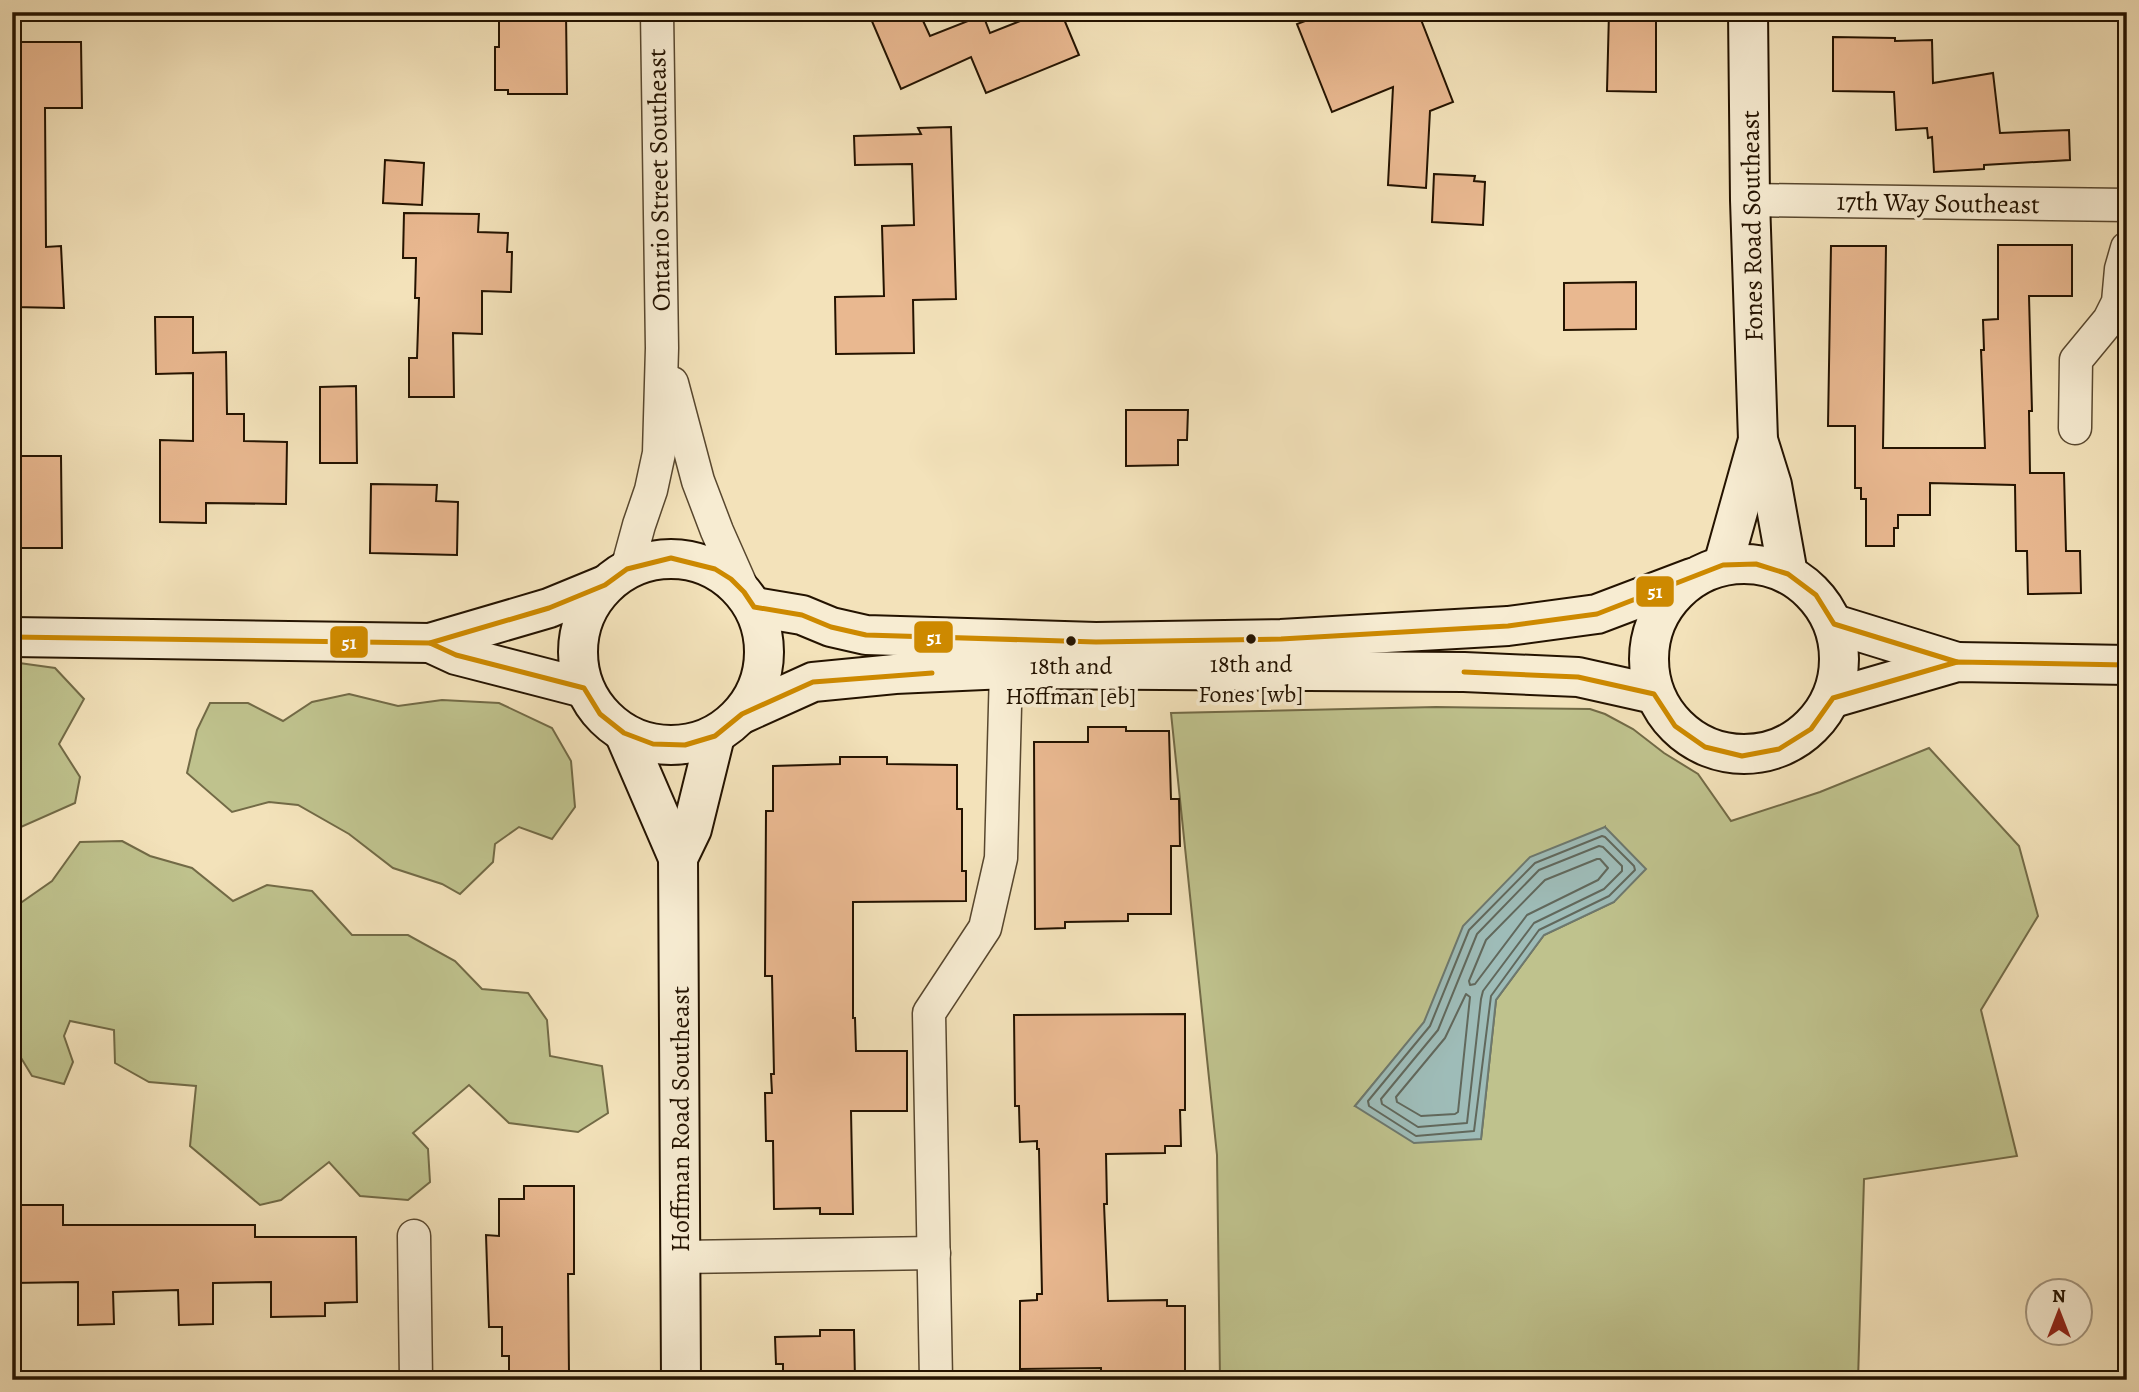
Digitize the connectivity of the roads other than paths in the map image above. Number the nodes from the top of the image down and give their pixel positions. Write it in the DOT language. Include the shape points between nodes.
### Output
graph roads {
  1 [pos="657,12"];
  2 [pos="1748,12"];
  3 [pos="1750,200"];
  4 [pos="2127,205"];
  5 [pos="2127,248"];
  6 [pos="662,348"];
  7 [pos="2075,428"];
  8 [pos="1758,440"];
  9 [pos="1707,572"];
  10 [pos="1788,573"];
  11 [pos="616,577"];
  12 [pos="749,599"];
  13 [pos="1834,624"];
  14 [pos="12,637"];
  15 [pos="430,643"];
  16 [pos="1957,662"];
  17 [pos="2127,665"];
  18 [pos="1006,669"];
  19 [pos="584,688"];
  20 [pos="1654,694"];
  21 [pos="1833,698"];
  22 [pos="728,725"];
  23 [pos="624,733"];
  24 [pos="678,858"];
  25 [pos="414,1236"];
  26 [pos="934,1253"];
  27 [pos="681,1257"];
  28 [pos="416,1380"];
  29 [pos="681,1380"];
  30 [pos="936,1380"];
  1 -- 6 [label="street, Ontario Street Southeast"];
  2 -- 3 [label="street, Fones Road Southeast"];
  3 -- 4 [label="street, 17th Way Southeast"];
  3 -- 8 [label="street, Fones Road Southeast"];
  5 -- 7 [label="street" via="2118,302 2076,360"];
  6 -- 11 [label="street, Ontario Street Southeast" via="659,453 651,491"];
  6 -- 12 [label="street, Ontario Street Southeast" via="698,481"];
  8 -- 9 [label="street, Fones Road Southeast"];
  8 -- 10 [label="street, Fones Road Southeast" via="1772,485"];
  9 -- 10 [label="street" via="1756,564"];
  9 -- 12 [label="street" via="1597,614 1508,626 1281,639 1096,642 866,635"];
  9 -- 20 [label="street" via="1667,601 1653,629 1648,662"];
  10 -- 13 [label="street" via="1816,595"];
  11 -- 12 [label="street" via="671,558 715,569"];
  11 -- 15 [label="street" via="549,608"];
  11 -- 19 [label="street" via="589,607 579,632 576,655"];
  12 -- 22 [label="street" via="764,634 765,663 757,690"];
  13 -- 16 [label="street"];
  13 -- 21 [label="street" via="1841,661"];
  14 -- 15 [label="street"];
  15 -- 19 [label="street" via="456,655"];
  16 -- 17 [label="street"];
  16 -- 21 [label="street"];
  18 -- 20 [label="street" via="1464,672 1578,677"];
  18 -- 22 [label="street" via="813,682"];
  18 -- 26 [label="street" via="1001,858 988,917 929,1013"];
  19 -- 23 [label="street" via="600,714"];
  20 -- 21 [label="street" via="1675,726 1705,747 1742,756 1779,749 1811,729"];
  22 -- 23 [label="street" via="685,745 653,744"];
  22 -- 24 [label="street, Hoffman Road Southeast"];
  23 -- 24 [label="street, Hoffman Road Southeast"];
  24 -- 27 [label="street, Hoffman Road Southeast"];
  25 -- 28 [label="street"];
  26 -- 27 [label="street"];
  26 -- 30 [label="street"];
  27 -- 29 [label="street, Hoffman Road Southeast"];
}
